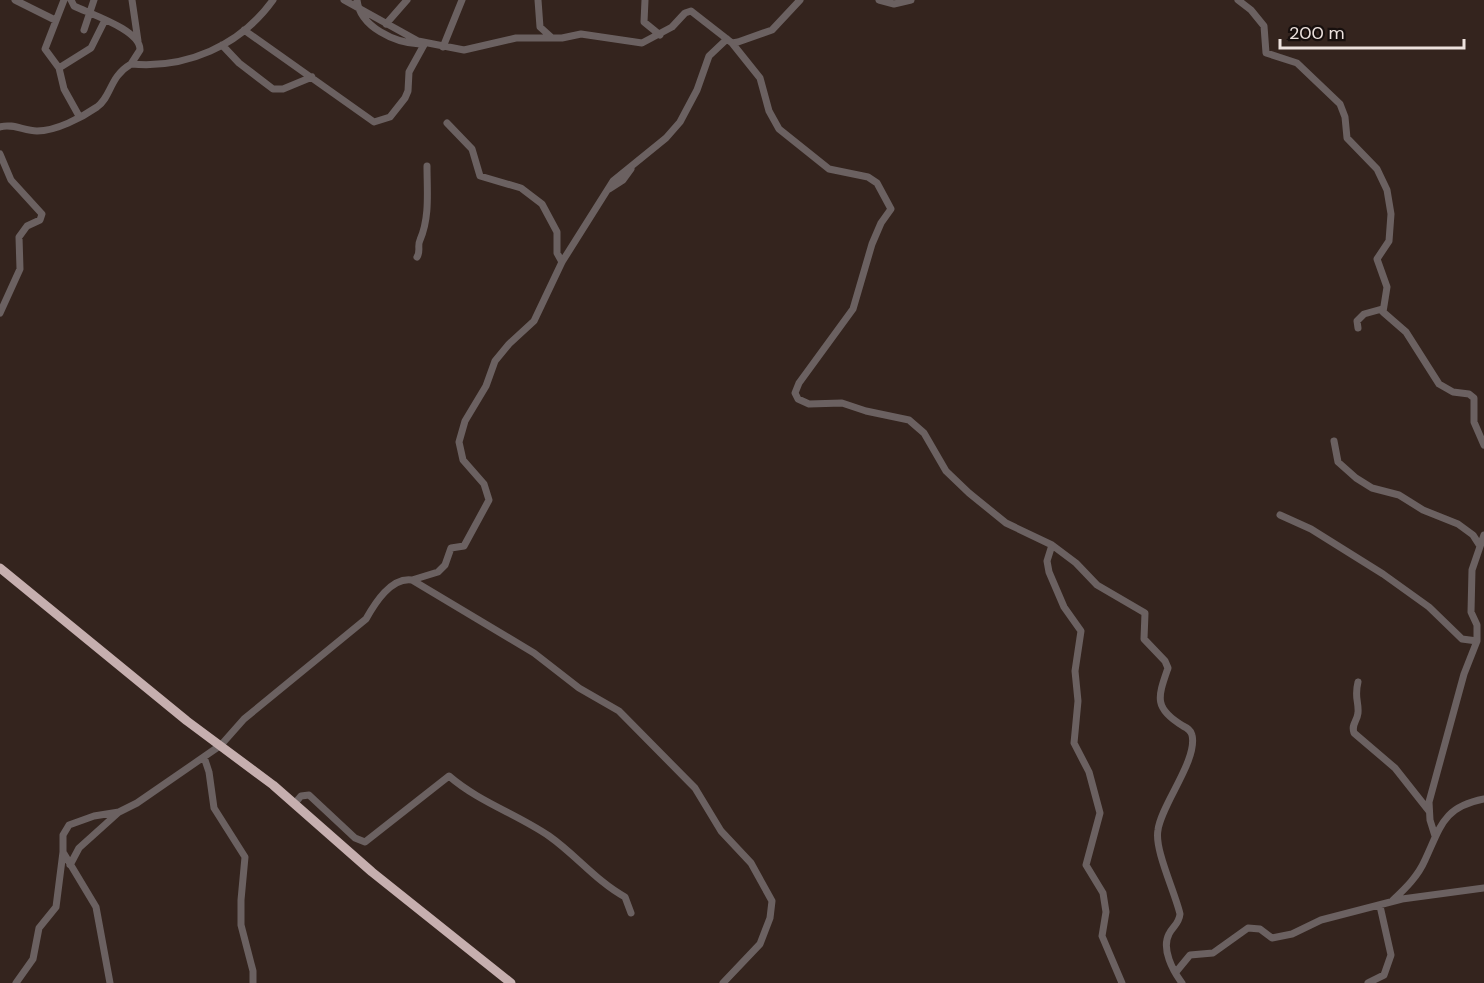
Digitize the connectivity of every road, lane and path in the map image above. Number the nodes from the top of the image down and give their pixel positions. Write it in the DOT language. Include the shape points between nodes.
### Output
graph roads {
  1 [pos="15,0"];
  2 [pos="94,0"];
  3 [pos="132,0"];
  4 [pos="273,0"];
  5 [pos="344,0"];
  6 [pos="407,0"];
  7 [pos="462,0"];
  8 [pos="538,0"];
  9 [pos="645,0"];
  10 [pos="800,0"];
  11 [pos="879,0"];
  12 [pos="911,0"];
  13 [pos="1238,0"];
  14 [pos="68,2"];
  15 [pos="357,3"];
  16 [pos="90,14"];
  17 [pos="55,20"];
  18 [pos="105,20"];
  19 [pos="386,24"];
  20 [pos="540,28"];
  21 [pos="84,30"];
  22 [pos="244,30"];
  23 [pos="660,35"];
  24 [pos="525,38"];
  25 [pos="552,38"];
  26 [pos="138,41"];
  27 [pos="730,41"];
  28 [pos="425,43"];
  29 [pos="222,45"];
  30 [pos="443,47"];
  31 [pos="131,64"];
  32 [pos="59,68"];
  33 [pos="312,77"];
  34 [pos="79,116"];
  35 [pos="447,123"];
  36 [pos="1,126"];
  37 [pos="0,153"];
  38 [pos="428,166"];
  39 [pos="417,257"];
  40 [pos="562,262"];
  41 [pos="1382,309"];
  42 [pos="0,313"];
  43 [pos="1358,328"];
  44 [pos="1334,441"];
  45 [pos="1484,446"];
  46 [pos="1280,515"];
  47 [pos="1484,535"];
  48 [pos="1052,545"];
  49 [pos="1480,546"];
  50 [pos="0,568"];
  51 [pos="412,580"];
  52 [pos="1477,641"];
  53 [pos="1358,682"];
  54 [pos="221,745"];
  55 [pos="204,757"];
  56 [pos="1484,799"];
  57 [pos="295,803"];
  58 [pos="1429,811"];
  59 [pos="119,812"];
  60 [pos="1435,836"];
  61 [pos="63,852"];
  62 [pos="70,865"];
  63 [pos="1484,888"];
  64 [pos="1391,902"];
  65 [pos="1380,906"];
  66 [pos="631,913"];
  67 [pos="1176,972"];
  68 [pos="1383,980"];
  69 [pos="16,983"];
  70 [pos="110,983"];
  71 [pos="253,983"];
  72 [pos="511,983"];
  73 [pos="723,983"];
  74 [pos="1122,983"];
  75 [pos="1182,983"];
  76 [pos="1368,983"];
  1 -- 17 [label="street"];
  2 -- 16 [label="street"];
  3 -- 26 [label="street"];
  4 -- 22 [label="street"];
  5 -- 15 [label="street"];
  6 -- 19 [label="street"];
  7 -- 30 [label="street"];
  8 -- 20 [label="street"];
  9 -- 23 [label="street" via="644,22"];
  10 -- 27 [label="street" via="772,30"];
  11 -- 12 [label="street" via="894,4"];
  13 -- 41 [label="street" via="1264,26 1266,53 1297,63 1340,104 1347,138 1384,180 1391,214 1388,246 1377,259 1387,287"];
  14 -- 16 [label="street"];
  14 -- 17 [label="street"];
  15 -- 19 [label="street"];
  15 -- 28 [label="street" via="369,23 394,39"];
  16 -- 18 [label="street"];
  16 -- 21 [label="street"];
  17 -- 32 [label="street" via="45,49"];
  18 -- 26 [label="street"];
  18 -- 32 [label="street" via="92,47"];
  19 -- 28 [label="street"];
  20 -- 24 [label="street"];
  20 -- 25 [label="street"];
  22 -- 29 [label="street"];
  22 -- 33 [label="street"];
  23 -- 25 [label="street" via="637,44 581,34"];
  23 -- 27 [label="street" via="691,11"];
  24 -- 25 [label="street"];
  24 -- 30 [label="street" via="464,50"];
  26 -- 31 [label="street" via="140,50"];
  27 -- 40 [label="street" via="709,56 689,107 673,132 618,176"];
  27 -- 48 [label="street" via="760,78 779,129 824,166 877,183 891,209 872,244 853,309 807,370 795,396 810,404 842,403 909,420 924,433 946,471 969,493 1014,528"];
  28 -- 30 [label="street"];
  28 -- 33 [label="street" via="409,72 405,98 390,117 374,122"];
  29 -- 31 [label="street" via="187,61 161,66"];
  29 -- 33 [label="street" via="273,89"];
  31 -- 34 [label="street" via="117,74 100,104"];
  32 -- 34 [label="street" via="64,89"];
  34 -- 36 [label="street" via="44,130"];
  35 -- 40 [label="street" via="470,145 480,176 521,188 543,206 557,232 557,253"];
  37 -- 42 [label="street" via="11,180 42,214 18,237 19,274"];
  38 -- 39 [label="street" via="425,228"];
  40 -- 51 [label="street" via="540,313 501,353 460,434 459,451 488,490 489,500 465,546 449,551 443,568"];
  41 -- 43 [label="street" via="1361,316"];
  41 -- 45 [label="street" via="1406,332 1439,384 1474,398 1474,422"];
  44 -- 49 [label="street" via="1338,462 1356,478 1458,524"];
  46 -- 52 [label="street" via="1311,529 1383,574 1429,607 1462,639"];
  47 -- 49 [label="street"];
  48 -- 67 [label="street" via="1097,585 1145,613 1144,639 1168,668 1159,699 1167,714 1192,734 1190,754 1157,831 1180,914 1166,946"];
  48 -- 74 [label="street" via="1047,561 1049,572 1064,607 1081,631 1075,671 1078,701 1074,743 1094,786 1100,813 1086,865 1103,893 1106,912 1102,936"];
  49 -- 52 [label="street" via="1471,587"];
  50 -- 54 [label="highway"];
  51 -- 54 [label="street" via="393,584 366,619 244,718"];
  51 -- 73 [label="street" via="619,711 695,788 721,831 751,863 772,901 771,918 760,944"];
  52 -- 58 [label="street" via="1432,786"];
  53 -- 58 [label="street" via="1353,733 1395,768"];
  54 -- 55 [label="street"];
  54 -- 57 [label="highway"];
  55 -- 59 [label="street"];
  55 -- 71 [label="street" via="214,808 245,857 242,925"];
  56 -- 60 [label="street" via="1457,807"];
  57 -- 66 [label="street" via="301,796 309,795 355,838 366,842 449,776 474,795 551,837 609,888 625,897"];
  57 -- 72 [label="highway" via="372,872"];
  58 -- 60 [label="street"];
  59 -- 61 [label="street" via="69,825 63,834"];
  59 -- 62 [label="street" via="79,848"];
  60 -- 64 [label="street" via="1415,877"];
  61 -- 62 [label="street"];
  61 -- 69 [label="street" via="56,907 39,928 33,959"];
  62 -- 70 [label="street" via="96,907"];
  63 -- 64 [label="street"];
  64 -- 65 [label="street"];
  65 -- 67 [label="street" via="1321,920 1282,937 1272,938 1260,928 1248,928 1213,953 1190,955"];
  65 -- 68 [label="street" via="1391,955"];
  67 -- 75 [label="street"];
  68 -- 76 [label="street"];
}
